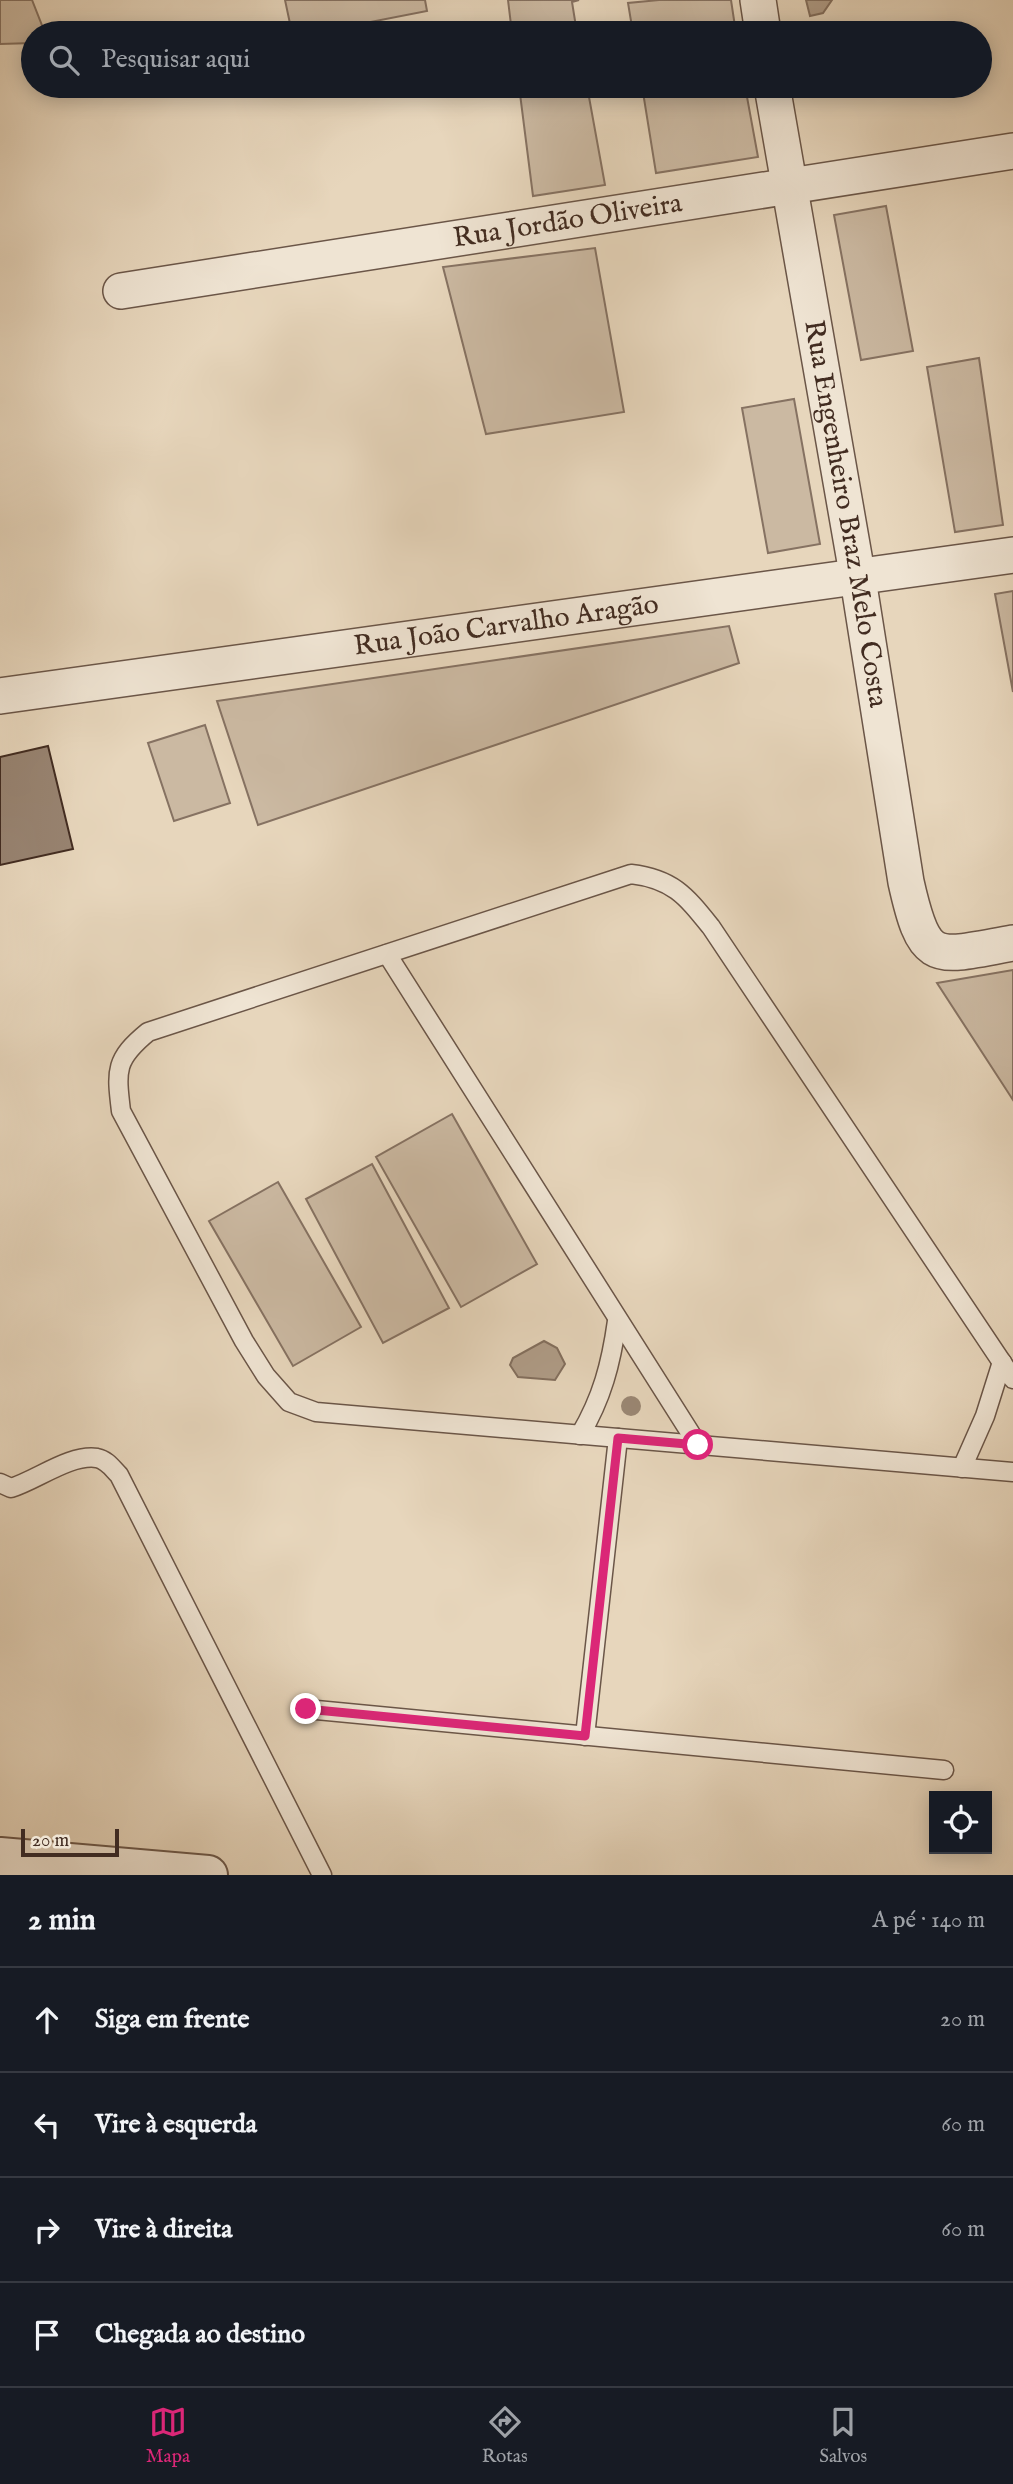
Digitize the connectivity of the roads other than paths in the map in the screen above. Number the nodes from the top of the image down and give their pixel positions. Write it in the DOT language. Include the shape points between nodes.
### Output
graph roads {
  1 [pos="758,0"];
  2 [pos="761,21"];
  3 [pos="774,98"];
  4 [pos="1013,151"];
  5 [pos="789,188"];
  6 [pos="121,291"];
  7 [pos="1013,555"];
  8 [pos="858,579"];
  9 [pos="0,696"];
  10 [pos="1013,943"];
  11 [pos="387,954"];
  12 [pos="617,1321"];
  13 [pos="1002,1362"];
  14 [pos="1013,1379"];
  15 [pos="580,1435"];
  16 [pos="618,1438"];
  17 [pos="698,1445"];
  18 [pos="961,1468"];
  19 [pos="1013,1472"];
  20 [pos="0,1483"];
  21 [pos="306,1709"];
  22 [pos="585,1736"];
  23 [pos="944,1770"];
  24 [pos="0,1857"];
  25 [pos="170,1873"];
  26 [pos="208,1875"];
  27 [pos="322,1875"];
  1 -- 2 [label="street"];
  3 -- 5 [label="street, Rua Engenheiro Braz Melo Costa"];
  4 -- 5 [label="street, Rua Jordão Oliveira"];
  5 -- 6 [label="street, Rua Jordão Oliveira"];
  5 -- 8 [label="street, Rua Engenheiro Braz Melo Costa"];
  7 -- 8 [label="street, Rua João Carvalho Aragão"];
  8 -- 9 [label="street, Rua João Carvalho Aragão"];
  8 -- 10 [label="street, Rua Engenheiro Braz Melo Costa" via="916,928 922,940 952,954"];
  11 -- 12 [label="lane"];
  11 -- 13 [label="lane" via="631,874 656,877 683,893 711,927"];
  11 -- 15 [label="lane" via="148,1032 127,1050 117,1077 121,1111 244,1341 289,1402 316,1412"];
  12 -- 15 [label="lane" via="609,1372"];
  12 -- 17 [label="lane"];
  13 -- 14 [label="lane"];
  13 -- 18 [label="lane" via="985,1416"];
  15 -- 16 [label="lane"];
  16 -- 17 [label="lane"];
  16 -- 22 [label="lane"];
  17 -- 18 [label="lane"];
  18 -- 19 [label="lane"];
  20 -- 27 [label="lane" via="11,1489 76,1461 95,1458 106,1461 119,1475"];
  21 -- 22 [label="lane"];
  22 -- 23 [label="lane"];
  24 -- 25 [label="street"];
  25 -- 26 [label="street"];
}
